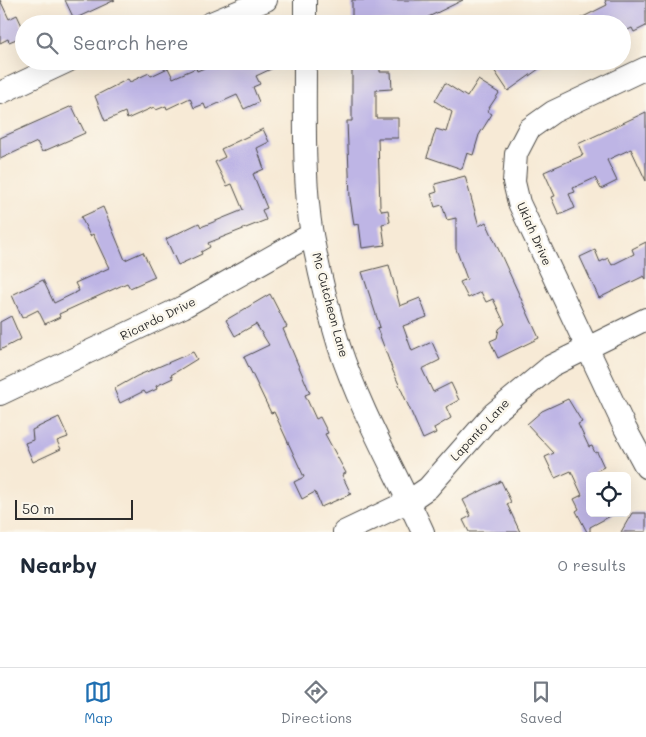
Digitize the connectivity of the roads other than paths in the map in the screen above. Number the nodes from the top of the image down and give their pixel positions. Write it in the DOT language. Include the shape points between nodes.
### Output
graph roads {
  1 [pos="266,0"];
  2 [pos="305,0"];
  3 [pos="230,15"];
  4 [pos="305,15"];
  5 [pos="646,68"];
  6 [pos="49,70"];
  7 [pos="305,70"];
  8 [pos="0,93"];
  9 [pos="312,234"];
  10 [pos="646,319"];
  11 [pos="587,347"];
  12 [pos="0,394"];
  13 [pos="646,467"];
  14 [pos="409,501"];
  15 [pos="344,532"];
  16 [pos="423,532"];
  1 -- 3 [label="street"];
  2 -- 4 [label="street"];
  5 -- 11 [label="street, Ukiah Drive" via="553,112 529,129 516,154 514,182 519,203"];
  6 -- 8 [label="street"];
  7 -- 9 [label="street, Mc Cutcheon Lane"];
  9 -- 12 [label="street, Ricardo Drive" via="183,307"];
  9 -- 14 [label="street, Mc Cutcheon Lane" via="339,346 366,413"];
  10 -- 11 [label="street, Lapanto Lane"];
  11 -- 13 [label="street, Ukiah Drive"];
  11 -- 14 [label="street, Lapanto Lane" via="551,366 518,391 493,414 428,488"];
  14 -- 15 [label="street, Lapanto Lane"];
  14 -- 16 [label="street, Mc Cutcheon Lane"];
}
